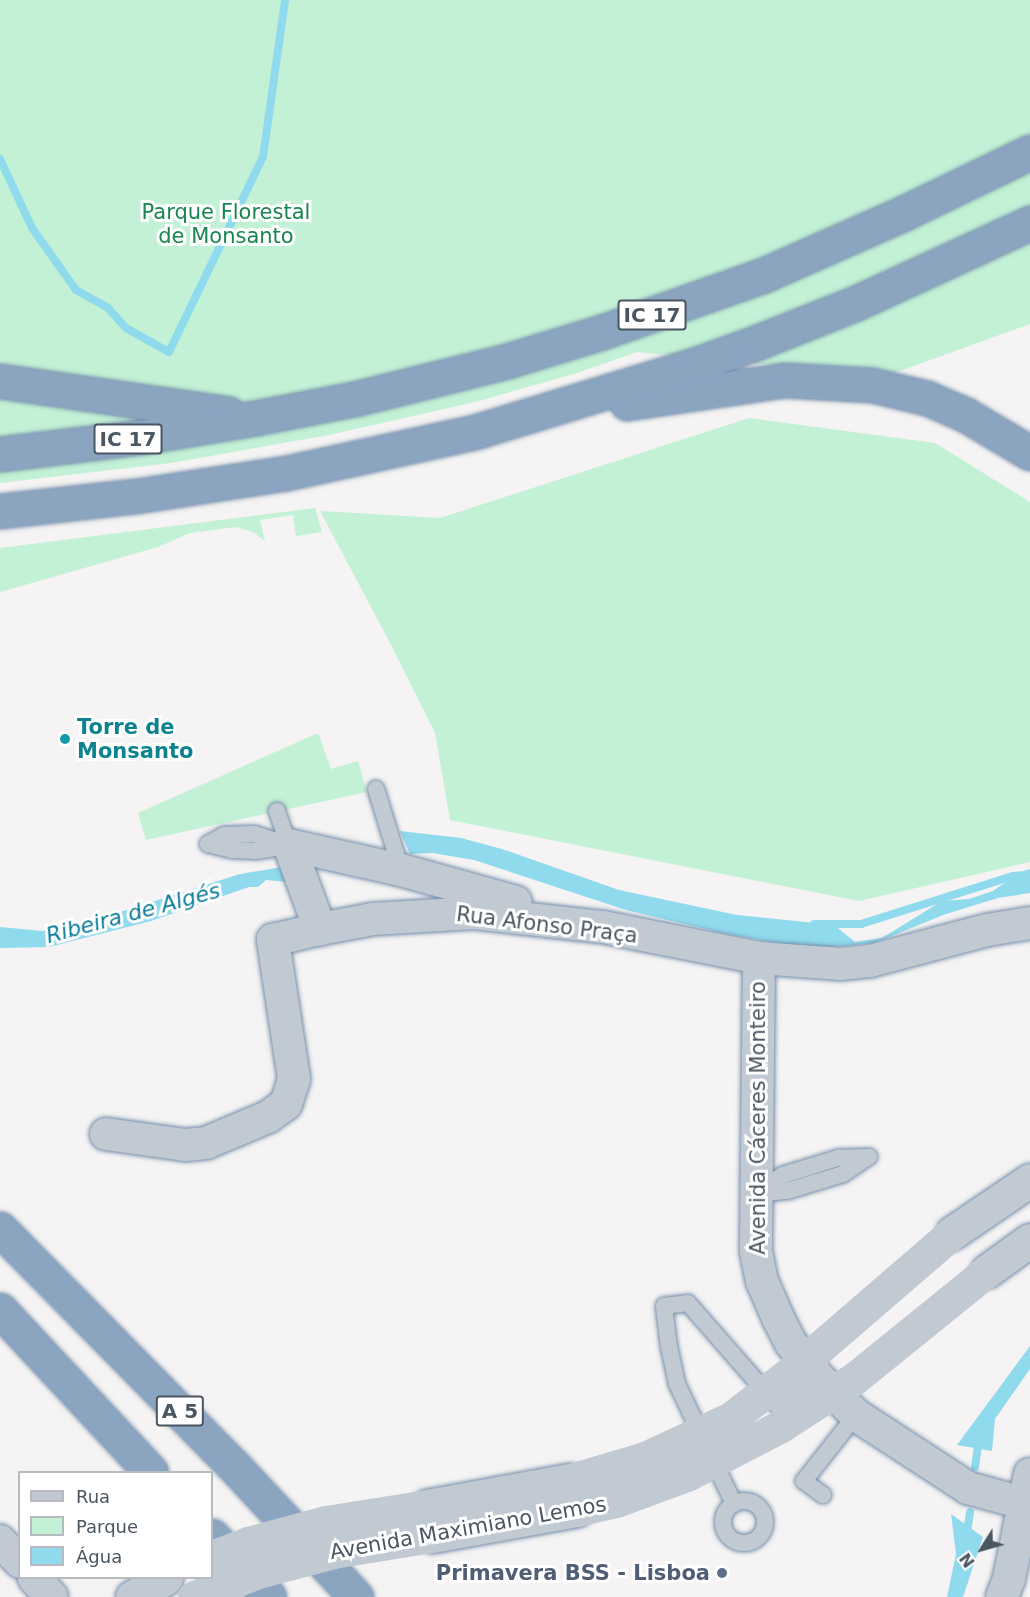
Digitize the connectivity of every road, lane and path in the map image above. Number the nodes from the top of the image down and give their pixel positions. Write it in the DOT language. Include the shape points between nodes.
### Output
graph roads {
  1 [pos="1030,152"];
  2 [pos="1030,223"];
  3 [pos="0,381"];
  4 [pos="527,417"];
  5 [pos="255,418"];
  6 [pos="1030,453"];
  7 [pos="0,454"];
  8 [pos="0,511"];
  9 [pos="375,789"];
  10 [pos="278,811"];
  11 [pos="208,844"];
  12 [pos="289,845"];
  13 [pos="401,870"];
  14 [pos="1030,923"];
  15 [pos="603,927"];
  16 [pos="320,928"];
  17 [pos="759,958"];
  18 [pos="106,1134"];
  19 [pos="1030,1180"];
  20 [pos="755,1194"];
  21 [pos="0,1229"];
  22 [pos="1030,1240"];
  23 [pos="0,1310"];
  24 [pos="817,1376"];
  25 [pos="856,1414"];
  26 [pos="150,1471"];
  27 [pos="1028,1494"];
  28 [pos="822,1495"];
  29 [pos="734,1504"];
  30 [pos="213,1537"];
  31 [pos="0,1541"];
  32 [pos="213,1557"];
  33 [pos="18,1560"];
  34 [pos="35,1579"];
  35 [pos="164,1579"];
  36 [pos="52,1597"];
  37 [pos="132,1597"];
  38 [pos="194,1597"];
  39 [pos="269,1597"];
  40 [pos="356,1597"];
  41 [pos="1002,1597"];
  1 -- 5 [label="highway, IC 17" via="852,237 764,275 654,315 444,378"];
  2 -- 4 [label="highway" via="908,280 777,334 700,363"];
  3 -- 5 [label="highway"];
  4 -- 6 [label="highway" via="784,380 826,380 927,398 966,415"];
  4 -- 8 [label="highway" via="427,444 286,473 136,496"];
  5 -- 7 [label="highway, IC 17"];
  9 -- 13 [label="lane"];
  10 -- 12 [label="lane"];
  11 -- 12 [label="lane" via="256,851"];
  12 -- 13 [label="street"];
  12 -- 16 [label="street"];
  13 -- 15 [label="street"];
  14 -- 17 [label="street, Rua Afonso Praça" via="987,930 870,961 803,963"];
  15 -- 16 [label="street, Rua Afonso Praça" via="474,913 373,919"];
  15 -- 17 [label="street, Rua Afonso Praça"];
  16 -- 18 [label="street, Rua Afonso Praça" via="273,940 294,1079 286,1104 268,1117 206,1143 185,1145"];
  17 -- 20 [label="street, Avenida Cáceres Monteiro"];
  19 -- 32 [label="street, Avenida Maximiano Lemos, bridge" via="952,1233 758,1398 731,1418 676,1445 607,1471 495,1495 326,1521"];
  20 -- 20 [label="lane" via="787,1191 843,1174 869,1157 838,1158 783,1174"];
  20 -- 24 [label="street, Avenida Cáceres Monteiro" via="756,1251 762,1281 790,1342"];
  21 -- 40 [label="highway, A 5" via="232,1464"];
  22 -- 38 [label="street, Avenida Maximiano Lemos, bridge" via="818,1405 689,1474 616,1501 577,1510 333,1552 258,1572"];
  23 -- 26 [label="highway"];
  24 -- 25 [label="street, Avenida Cáceres Monteiro"];
  24 -- 29 [label="lane" via="777,1405 688,1303 664,1306 677,1384"];
  25 -- 27 [label="street, Avenida Cáceres Monteiro" via="958,1483"];
  25 -- 28 [label="lane" via="804,1481"];
  27 -- 41 [label="street"];
  30 -- 39 [label="highway"];
  31 -- 33 [label="street"];
  34 -- 36 [label="street"];
  35 -- 37 [label="street"];
}
